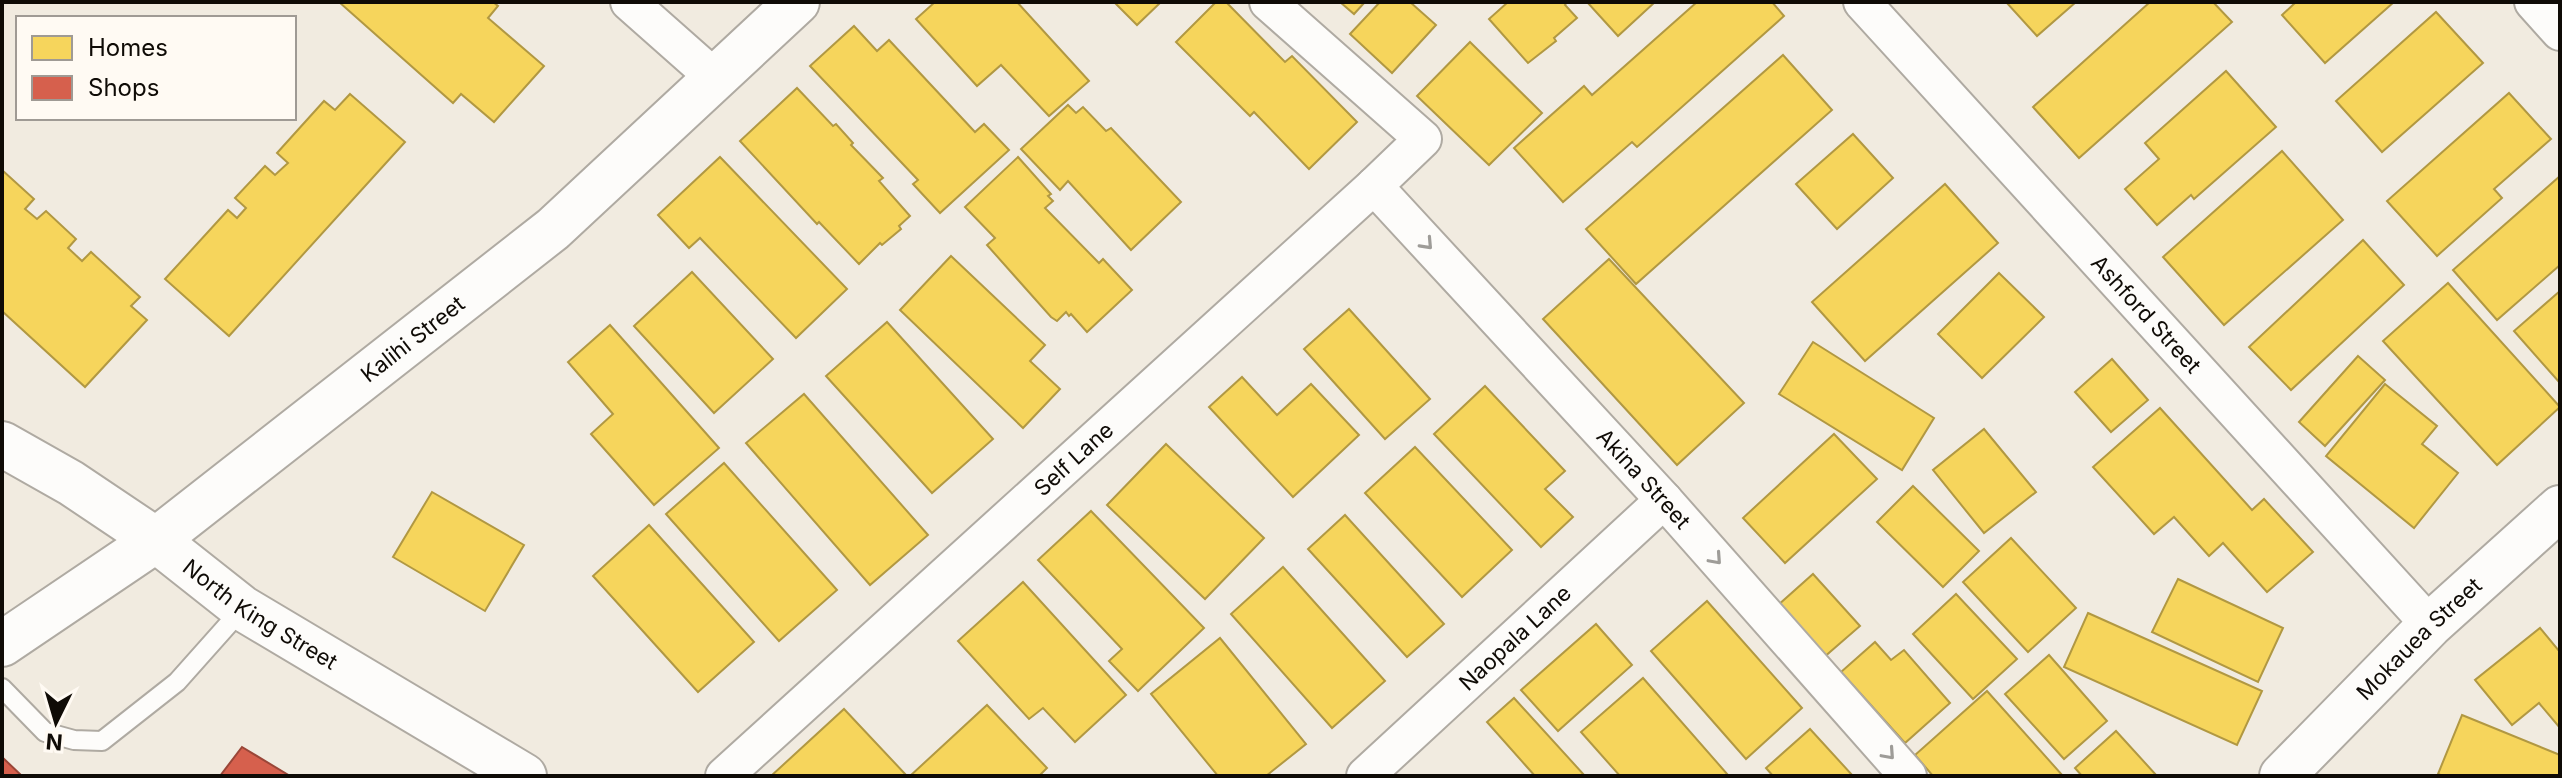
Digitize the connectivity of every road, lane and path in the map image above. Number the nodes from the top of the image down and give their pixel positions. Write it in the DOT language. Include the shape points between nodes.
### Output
graph roads {
  1 [pos="629,2"];
  2 [pos="797,2"];
  3 [pos="1268,2"];
  4 [pos="1862,2"];
  5 [pos="2533,2"];
  6 [pos="2560,32"];
  7 [pos="716,79"];
  8 [pos="1374,186"];
  9 [pos="2,444"];
  10 [pos="1664,500"];
  11 [pos="2560,508"];
  12 [pos="156,540"];
  13 [pos="242,608"];
  14 [pos="2430,625"];
  15 [pos="2,644"];
  16 [pos="2,688"];
  17 [pos="524,776"];
  18 [pos="724,776"];
  19 [pos="1365,776"];
  20 [pos="1908,776"];
  21 [pos="2282,776"];
  1 -- 7 [label="street"];
  2 -- 7 [label="main road, Kalihi Street"];
  3 -- 8 [label="street, Self Lane" via="1423,139"];
  4 -- 14 [label="street, Ashford Street"];
  5 -- 6 [label="street"];
  7 -- 12 [label="main road, Kalihi Street" via="553,229"];
  8 -- 10 [label="street, Akina Street, one-way"];
  8 -- 18 [label="street, Self Lane"];
  9 -- 12 [label="main road, North King Street"];
  10 -- 19 [label="street, Naopala Lane"];
  10 -- 20 [label="street, Akina Street, one-way"];
  11 -- 14 [label="main road, Mokauea Street"];
  12 -- 13 [label="main road, North King Street"];
  12 -- 15 [label="main road, Kalihi Street"];
  13 -- 16 [label="lane" via="177,682 102,741 45,732"];
  13 -- 17 [label="main road, North King Street"];
  14 -- 21 [label="main road, Mokauea Street"];
}
